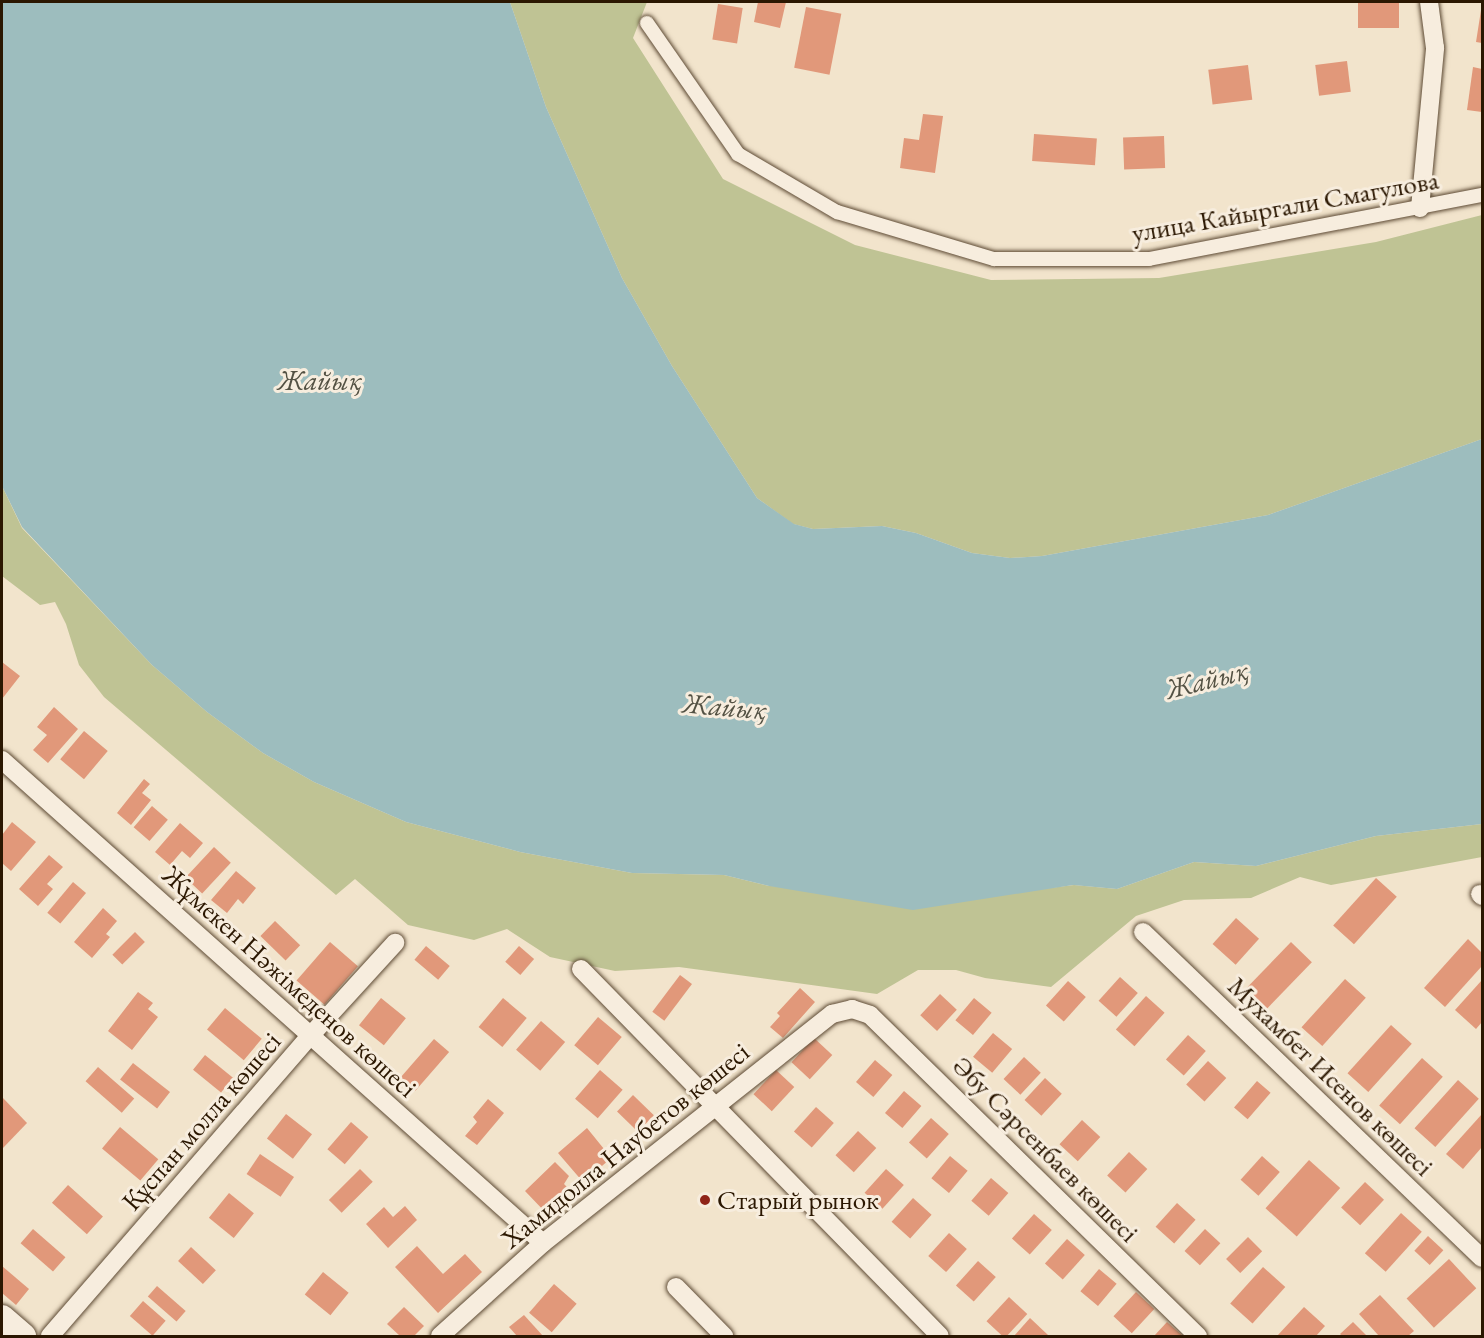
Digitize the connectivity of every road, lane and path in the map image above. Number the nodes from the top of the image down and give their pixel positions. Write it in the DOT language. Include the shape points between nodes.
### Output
graph roads {
  1 [pos="1429,2"];
  2 [pos="647,23"];
  3 [pos="1482,195"];
  4 [pos="1420,208"];
  5 [pos="6,771"];
  6 [pos="1143,932"];
  7 [pos="395,943"];
  8 [pos="581,969"];
  9 [pos="852,1009"];
  10 [pos="310,1035"];
  11 [pos="716,1106"];
  12 [pos="543,1243"];
  13 [pos="1482,1258"];
  14 [pos="676,1287"];
  15 [pos="2,1318"];
  16 [pos="23,1336"];
  17 [pos="50,1336"];
  18 [pos="440,1336"];
  19 [pos="724,1336"];
  20 [pos="940,1336"];
  21 [pos="1198,1336"];
  1 -- 4 [label="street" via="1435,48"];
  2 -- 4 [label="street, улица Кайыргали Смагулова" via="738,154 837,213 994,260 1149,259"];
  3 -- 4 [label="street, улица Кайыргали Смагулова"];
  5 -- 10 [label="street, Жұмекен Нәжімеденов көшесі"];
  6 -- 13 [label="street, Мухамбет Исенов көшесі"];
  7 -- 10 [label="street, Құспан молла көшесі"];
  8 -- 11 [label="street"];
  9 -- 11 [label="street, Хамидолла Наубетов көшесі" via="832,1014"];
  9 -- 21 [label="street, Әбу Сәрсенбаев көшесі" via="870,1015"];
  10 -- 12 [label="street, Жұмекен Нәжімеденов көшесі"];
  10 -- 17 [label="street, Құспан молла көшесі"];
  11 -- 12 [label="street, Хамидолла Наубетов көшесі"];
  11 -- 20 [label="street"];
  12 -- 18 [label="street, Хамидолла Наубетов көшесі"];
  14 -- 19 [label="street"];
  15 -- 16 [label="main road"];
}
